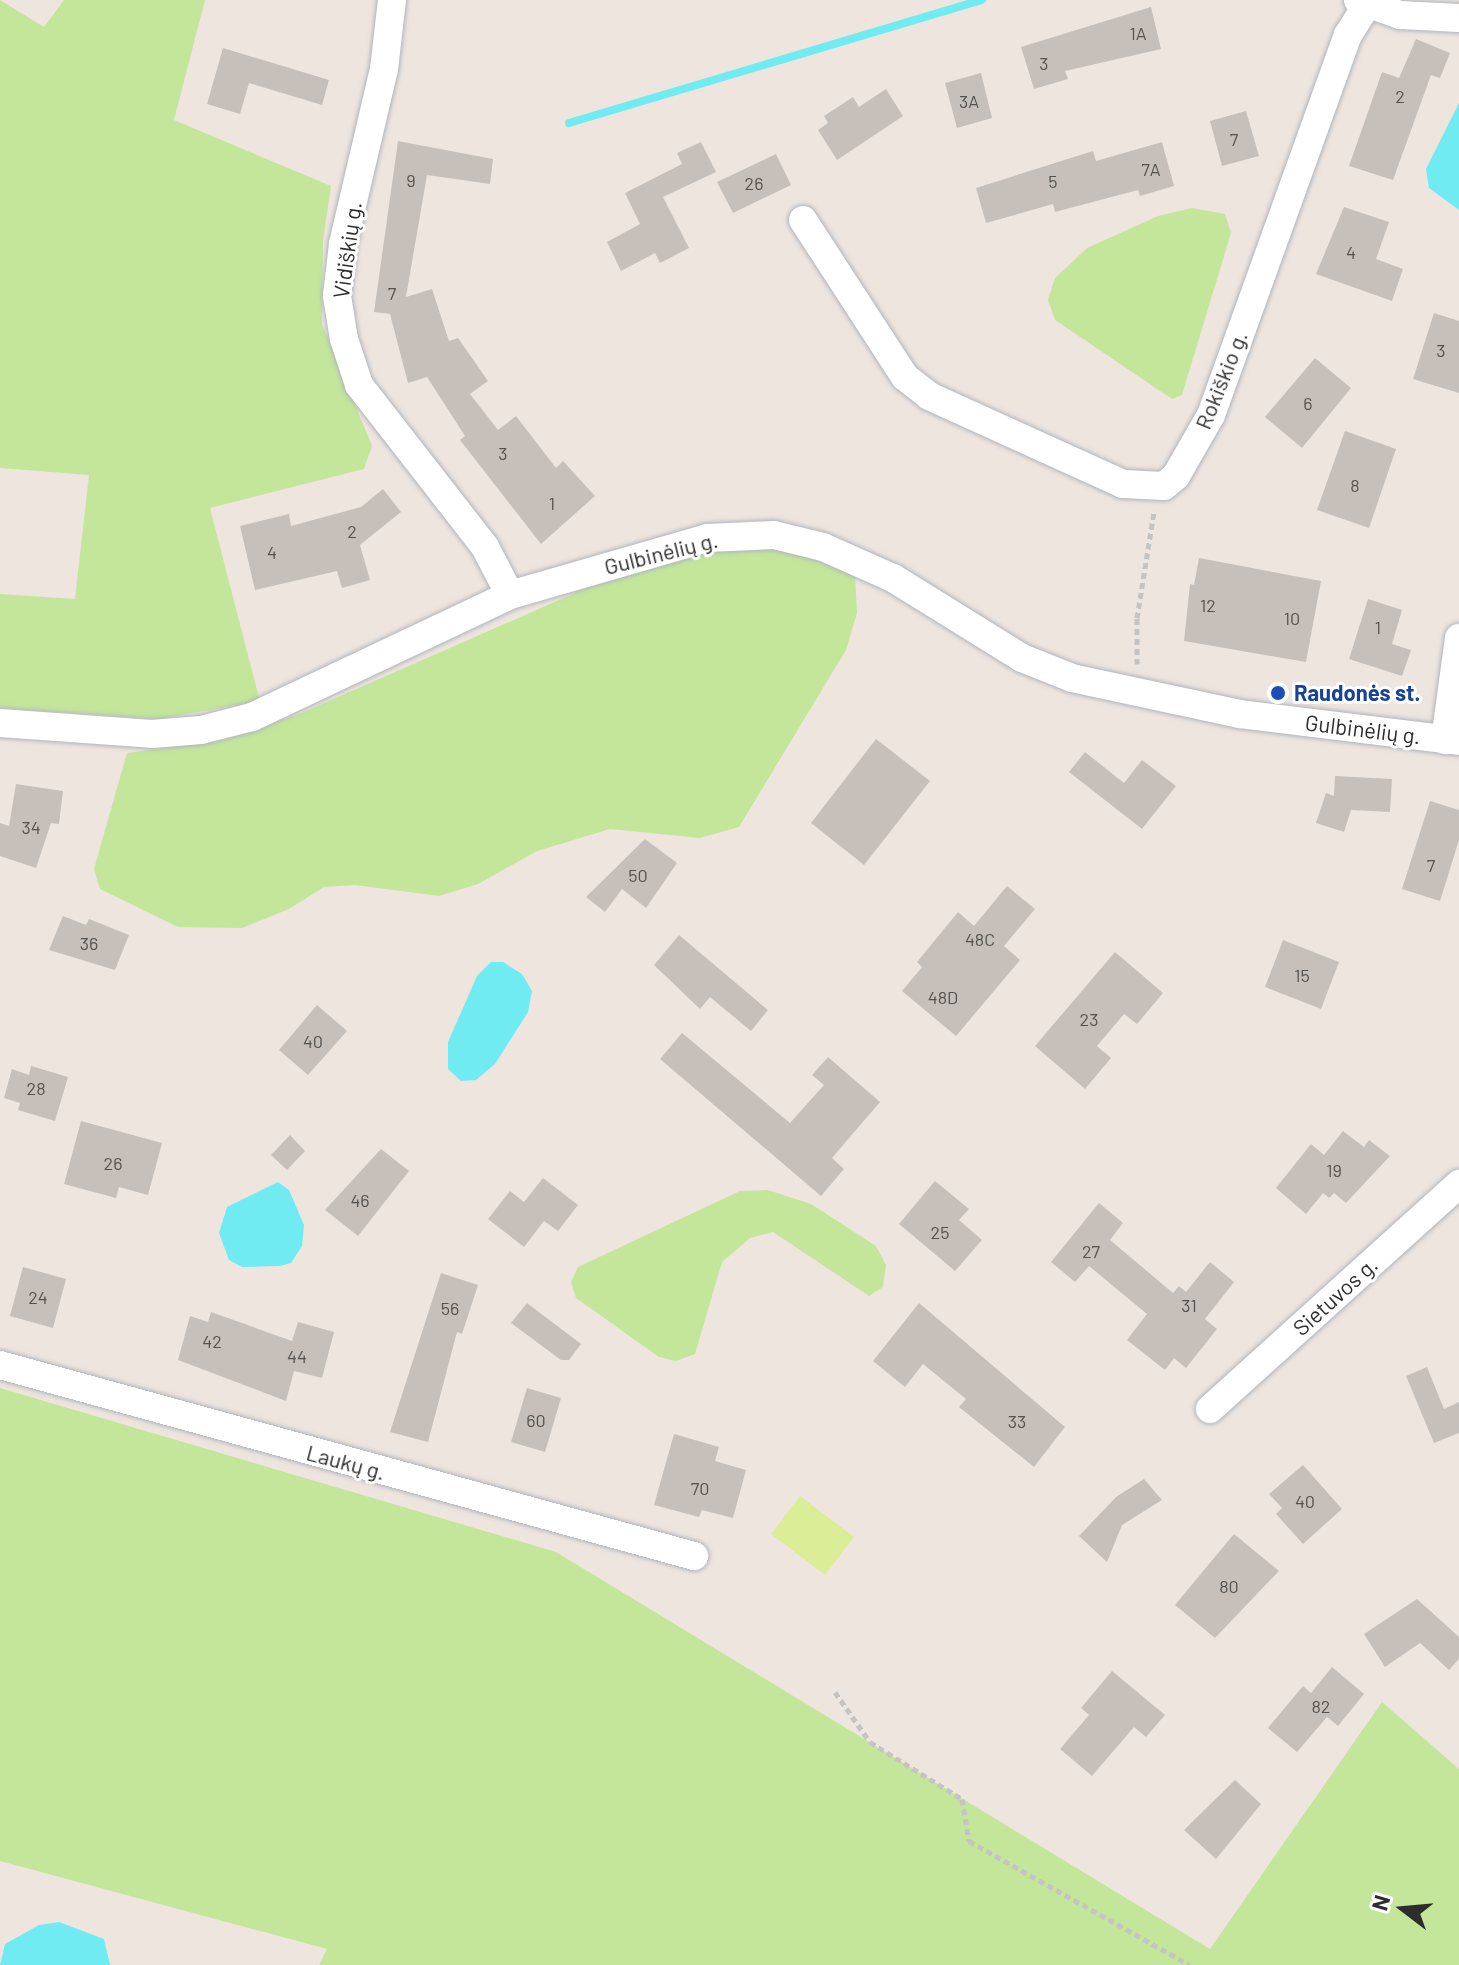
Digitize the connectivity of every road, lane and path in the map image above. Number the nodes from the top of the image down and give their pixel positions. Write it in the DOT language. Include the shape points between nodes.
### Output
graph roads {
  1 [pos="392,0"];
  2 [pos="1362,3"];
  3 [pos="1459,18"];
  4 [pos="803,220"];
  5 [pos="1156,487"];
  6 [pos="510,595"];
  7 [pos="1459,638"];
  8 [pos="1131,693"];
  9 [pos="0,723"];
  10 [pos="1452,740"];
  11 [pos="1459,1184"];
  12 [pos="0,1365"];
  13 [pos="1210,1409"];
  14 [pos="694,1556"];
  15 [pos="835,1692"];
  16 [pos="1190,1965"];
  1 -- 6 [label="street, Vidiškių g." via="384,69 343,244 337,296 344,339 359,385 485,547"];
  2 -- 3 [label="street" via="1400,15"];
  2 -- 5 [label="street, Rokiškio g." via="1211,415 1176,476"];
  4 -- 5 [label="street" via="905,377 929,396 1123,484"];
  5 -- 8 [label="path"];
  6 -- 8 [label="street, Gulbinėlių g." via="707,538 774,535 823,547 893,578 1022,658"];
  6 -- 9 [label="street, Gulbinėlių g." via="252,717 201,730 152,734"];
  7 -- 10 [label="street"];
  8 -- 10 [label="street, Gulbinėlių g." via="1240,714"];
  11 -- 13 [label="street, Sietuvos g."];
  12 -- 14 [label="street, Laukų g."];
  15 -- 16 [label="path" via="870,1742 962,1799 969,1841"];
}
